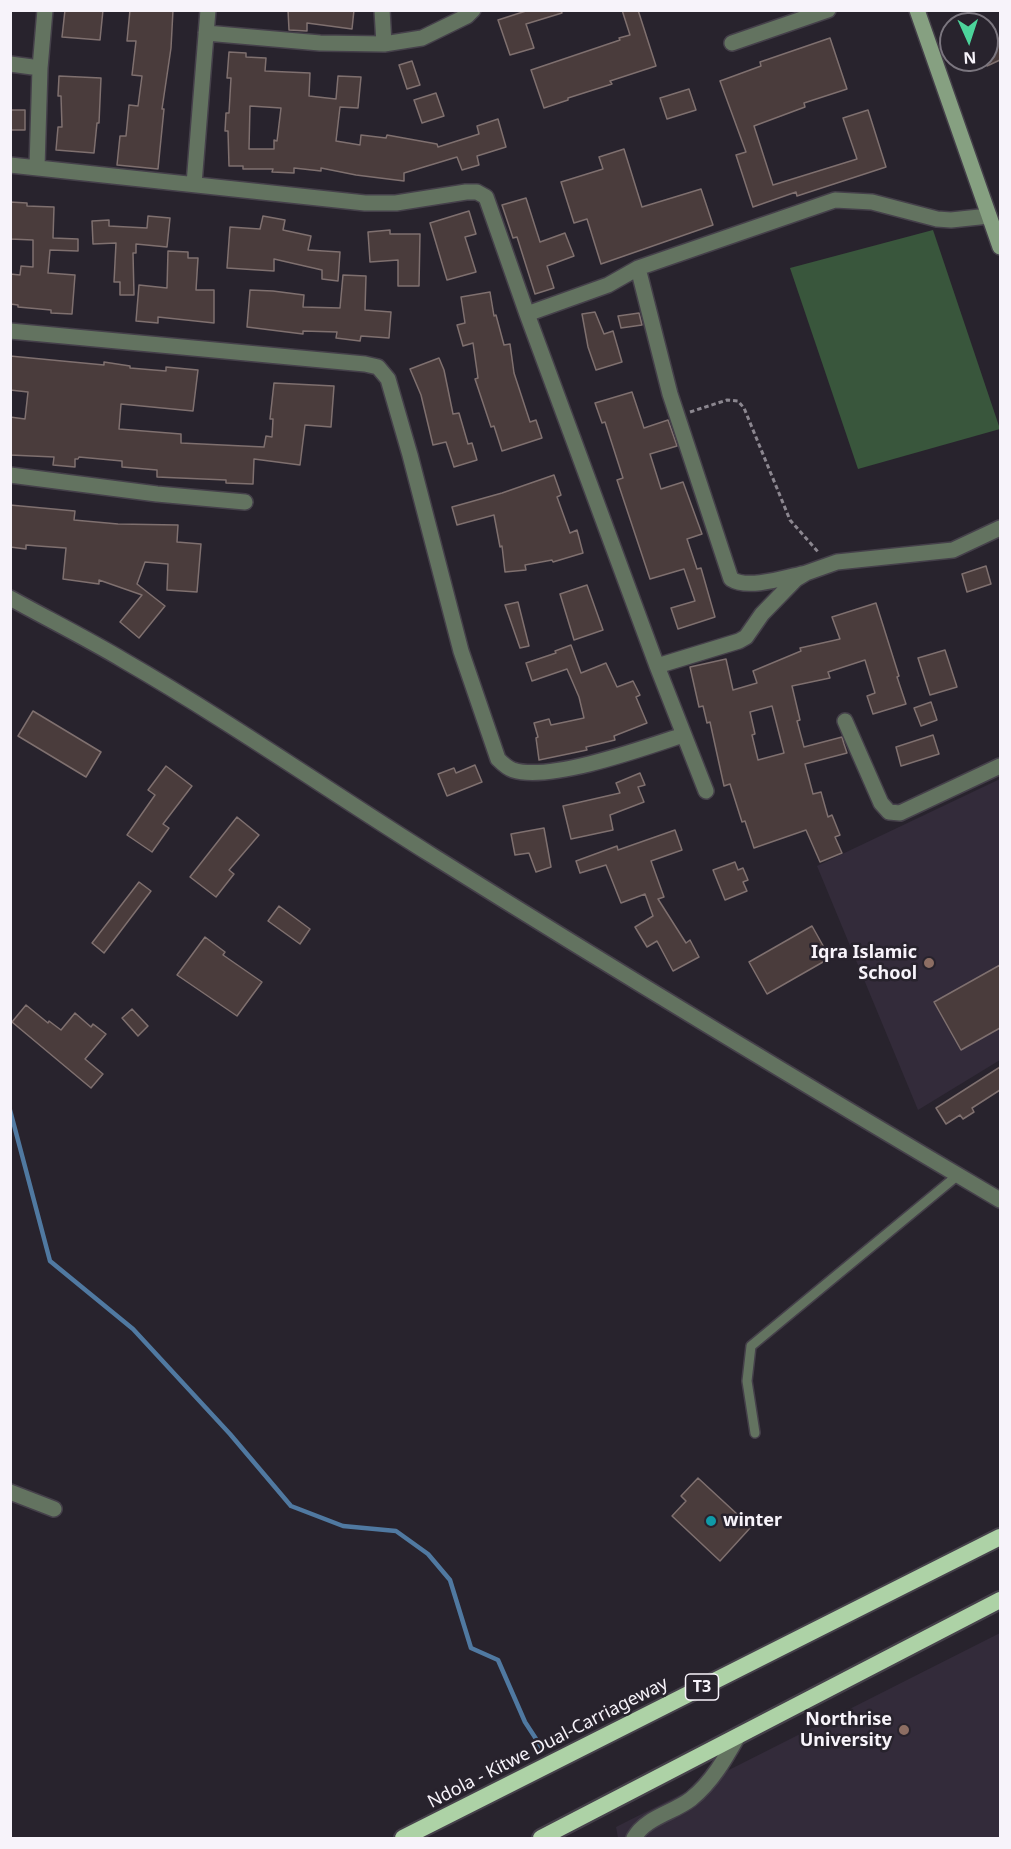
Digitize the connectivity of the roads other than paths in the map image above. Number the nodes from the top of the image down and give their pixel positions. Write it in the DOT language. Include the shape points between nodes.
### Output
graph roads {
  1 [pos="45,10"];
  2 [pos="208,10"];
  3 [pos="382,10"];
  4 [pos="473,10"];
  5 [pos="828,10"];
  6 [pos="917,10"];
  7 [pos="206,33"];
  8 [pos="732,43"];
  9 [pos="384,44"];
  10 [pos="10,64"];
  11 [pos="40,68"];
  12 [pos="10,165"];
  13 [pos="37,167"];
  14 [pos="194,184"];
  15 [pos="989,216"];
  16 [pos="1000,247"];
  17 [pos="638,268"];
  18 [pos="527,314"];
  19 [pos="10,331"];
  20 [pos="10,475"];
  21 [pos="245,502"];
  22 [pos="1000,528"];
  23 [pos="806,573"];
  24 [pos="10,598"];
  25 [pos="657,666"];
  26 [pos="845,721"];
  27 [pos="683,735"];
  28 [pos="1000,766"];
  29 [pos="706,791"];
  30 [pos="958,1175"];
  31 [pos="1000,1200"];
  32 [pos="755,1432"];
  33 [pos="10,1492"];
  34 [pos="54,1509"];
  35 [pos="1000,1537"];
  36 [pos="1000,1600"];
  37 [pos="738,1736"];
  38 [pos="403,1839"];
  39 [pos="541,1839"];
  40 [pos="634,1839"];
  1 -- 11 [label="street"];
  2 -- 7 [label="street"];
  3 -- 9 [label="street"];
  4 -- 9 [label="street" via="422,38"];
  5 -- 8 [label="street"];
  6 -- 15 [label="main road"];
  7 -- 9 [label="street"];
  7 -- 14 [label="street"];
  10 -- 11 [label="street"];
  11 -- 13 [label="street"];
  12 -- 13 [label="street"];
  13 -- 14 [label="street"];
  14 -- 18 [label="street" via="396,203 477,192 486,197"];
  15 -- 16 [label="main road"];
  15 -- 17 [label="street" via="937,219 872,202 835,200"];
  17 -- 18 [label="street" via="608,285"];
  17 -- 23 [label="street" via="677,416 731,579 741,584 754,583"];
  18 -- 25 [label="street"];
  19 -- 27 [label="street" via="378,367 388,379 461,651 498,759 510,769 548,771 624,755"];
  20 -- 21 [label="street"];
  22 -- 23 [label="street" via="953,550 837,562"];
  23 -- 25 [label="street" via="762,614 739,642"];
  24 -- 30 [label="street" via="124,660 460,874"];
  25 -- 27 [label="street"];
  26 -- 28 [label="street" via="889,812 900,813"];
  27 -- 29 [label="street"];
  30 -- 31 [label="street"];
  30 -- 32 [label="lane" via="751,1346 747,1381"];
  33 -- 34 [label="street"];
  35 -- 38 [label="highway, Ndola - Kitwe Dual-Carriageway / T3"];
  36 -- 37 [label="highway"];
  37 -- 39 [label="highway"];
  37 -- 40 [label="street" via="707,1784 689,1800 655,1819"];
}
